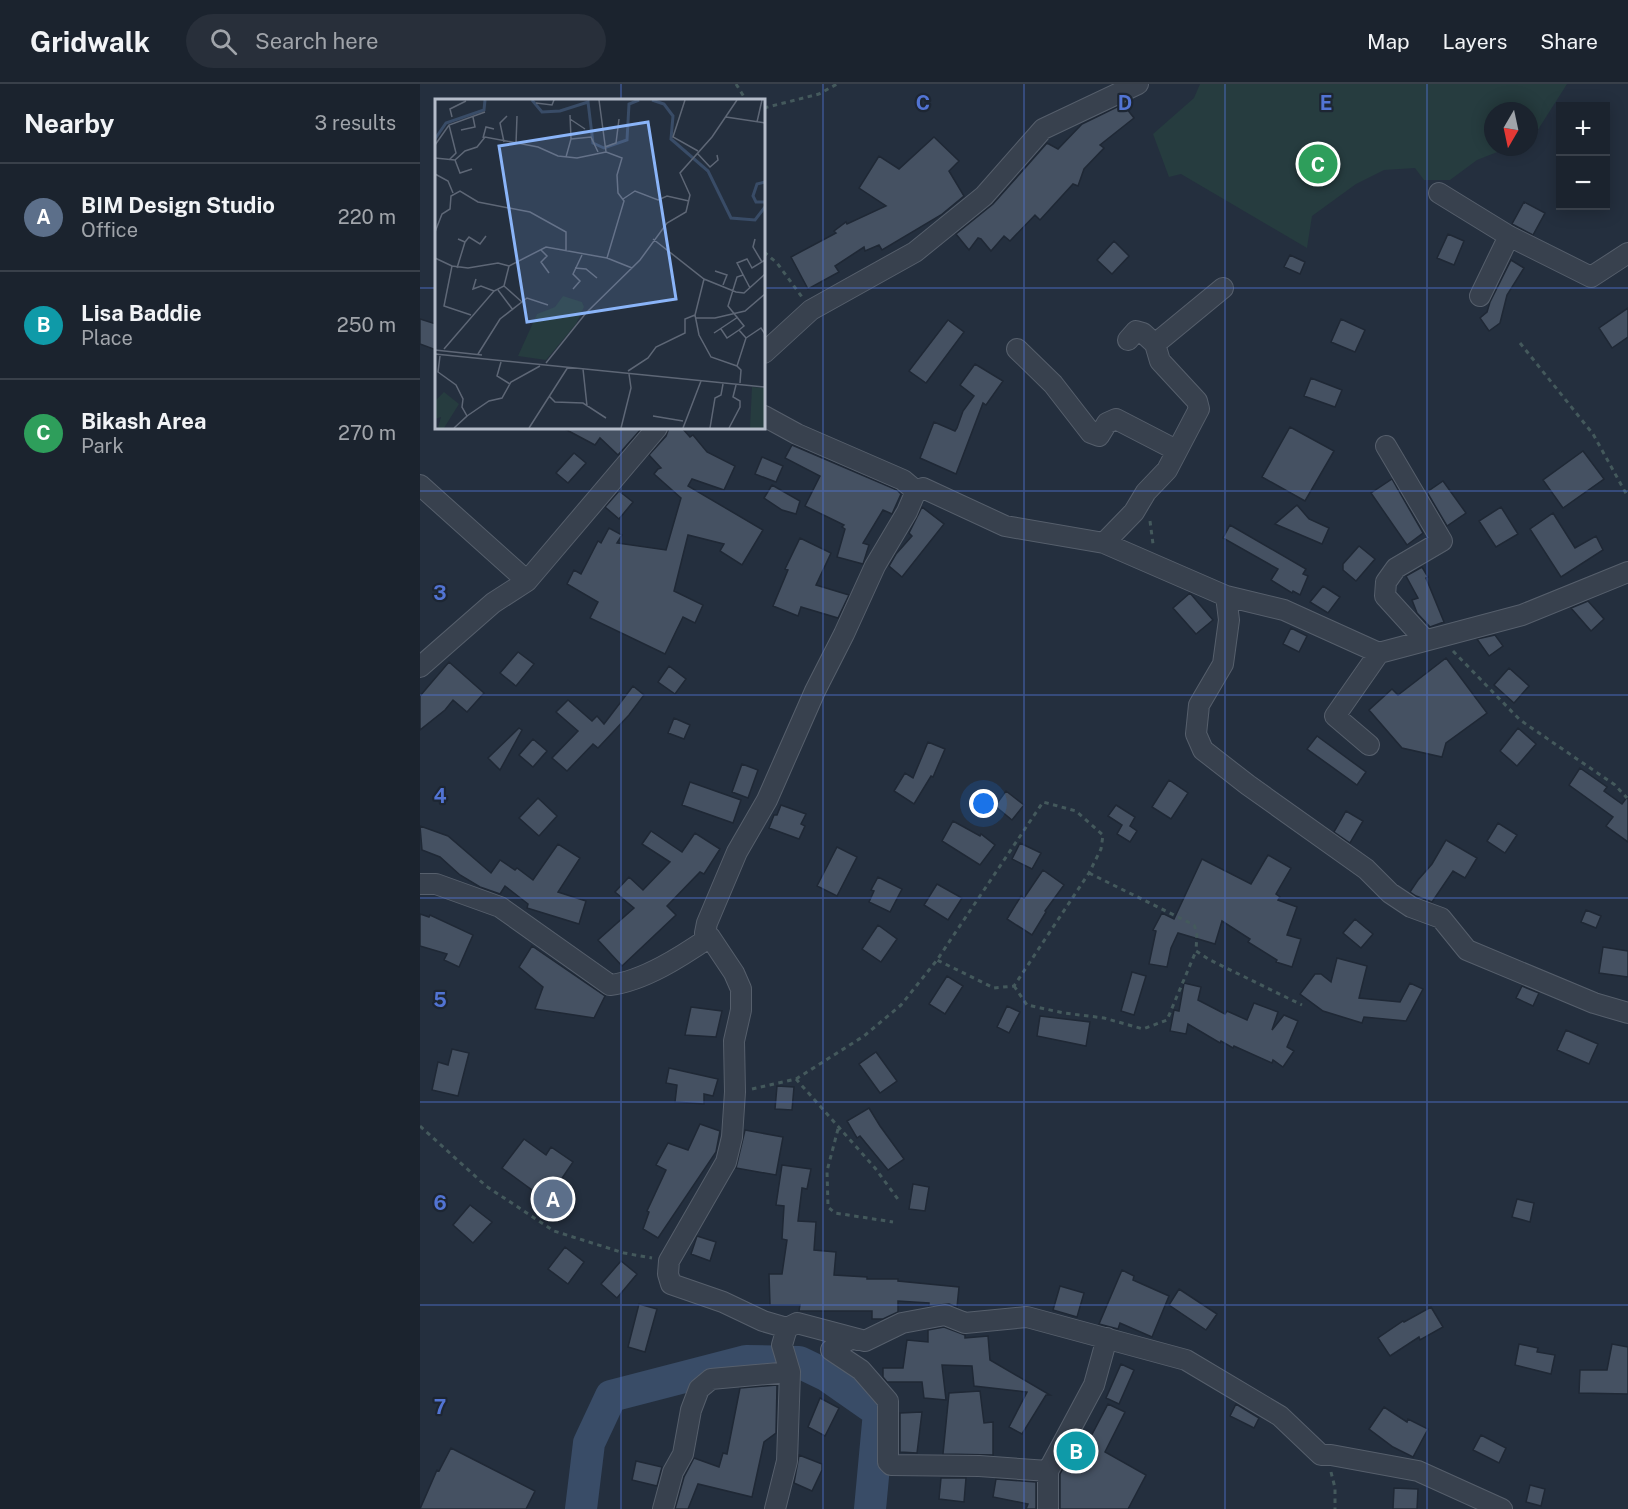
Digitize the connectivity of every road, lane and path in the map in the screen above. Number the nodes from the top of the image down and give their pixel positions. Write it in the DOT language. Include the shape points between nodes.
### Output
graph roads {
  1 [pos="736,84"];
  2 [pos="837,84"];
  3 [pos="1138,84"];
  4 [pos="745,99"];
  5 [pos="765,108"];
  6 [pos="1440,193"];
  7 [pos="1509,236"];
  8 [pos="765,253"];
  9 [pos="1628,253"];
  10 [pos="1223,288"];
  11 [pos="1480,296"];
  12 [pos="812,310"];
  13 [pos="1128,340"];
  14 [pos="1520,343"];
  15 [pos="1155,344"];
  16 [pos="1017,349"];
  17 [pos="765,352"];
  18 [pos="765,417"];
  19 [pos="655,429"];
  20 [pos="1386,446"];
  21 [pos="1176,450"];
  22 [pos="420,485"];
  23 [pos="916,491"];
  24 [pos="1146,492"];
  25 [pos="1628,497"];
  26 [pos="1104,543"];
  27 [pos="1151,564"];
  28 [pos="1628,572"];
  29 [pos="527,581"];
  30 [pos="1226,596"];
  31 [pos="1433,638"];
  32 [pos="1379,653"];
  33 [pos="420,667"];
  34 [pos="1369,745"];
  35 [pos="1627,798"];
  36 [pos="1089,873"];
  37 [pos="420,884"];
  38 [pos="710,937"];
  39 [pos="1196,951"];
  40 [pos="937,960"];
  41 [pos="1014,986"];
  42 [pos="1302,1005"];
  43 [pos="1628,1012"];
  44 [pos="796,1079"];
  45 [pos="735,1092"];
  46 [pos="420,1126"];
  47 [pos="838,1129"];
  48 [pos="900,1202"];
  49 [pos="893,1222"];
  50 [pos="669,1261"];
  51 [pos="785,1336"];
  52 [pos="1107,1338"];
  53 [pos="865,1341"];
  54 [pos="790,1372"];
  55 [pos="1325,1456"];
  56 [pos="1048,1471"];
  57 [pos="1494,1507"];
  58 [pos="663,1509"];
  59 [pos="775,1509"];
  60 [pos="1048,1509"];
  61 [pos="1335,1509"];
  1 -- 4 [label="path"];
  2 -- 5 [label="path" via="819,94"];
  3 -- 12 [label="street" via="1043,129 984,196 915,252"];
  6 -- 7 [label="street"];
  7 -- 9 [label="street" via="1591,277"];
  7 -- 11 [label="street"];
  8 -- 12 [label="path"];
  10 -- 15 [label="street"];
  12 -- 17 [label="street"];
  13 -- 15 [label="street" via="1136,331"];
  14 -- 25 [label="path" via="1593,434"];
  15 -- 21 [label="street" via="1160,361 1197,401 1199,409"];
  16 -- 21 [label="street" via="1053,384 1091,433 1099,436 1107,423 1116,419"];
  18 -- 23 [label="street" via="903,480"];
  19 -- 29 [label="street"];
  20 -- 31 [label="street" via="1442,541 1396,568 1386,582 1385,596"];
  21 -- 24 [label="street" via="1167,470"];
  22 -- 29 [label="street"];
  23 -- 26 [label="street" via="923,488 1005,526"];
  23 -- 38 [label="street" via="814,691 767,800 737,852 707,922 705,933"];
  24 -- 26 [label="street" via="1134,512"];
  24 -- 27 [label="path" via="1154,553"];
  26 -- 27 [label="street"];
  27 -- 30 [label="street"];
  28 -- 31 [label="street" via="1522,615"];
  29 -- 33 [label="street" via="494,603"];
  30 -- 32 [label="street" via="1284,610"];
  30 -- 43 [label="street" via="1229,621 1223,664 1199,705 1196,734 1203,750 1366,869 1390,893 1411,907 1442,918 1467,950 1594,1003"];
  31 -- 32 [label="street"];
  31 -- 35 [label="path" via="1457,656 1520,720 1615,785"];
  32 -- 34 [label="street" via="1335,716"];
  36 -- 39 [label="path" via="1194,925"];
  36 -- 40 [label="path" via="1103,835 1076,811 1043,802"];
  36 -- 41 [label="path"];
  37 -- 38 [label="street" via="436,884 500,907 610,985 681,957"];
  38 -- 45 [label="street" via="741,989 734,1041"];
  39 -- 41 [label="path" via="1167,1020 1143,1029 1027,1005"];
  39 -- 42 [label="path"];
  40 -- 41 [label="path" via="994,988"];
  40 -- 44 [label="path" via="902,1005 864,1036"];
  44 -- 45 [label="path"];
  44 -- 47 [label="path"];
  45 -- 50 [label="street" via="726,1162"];
  46 -- 50 [label="path" via="486,1186 554,1231 624,1253"];
  47 -- 48 [label="path"];
  47 -- 49 [label="path" via="827,1171 828,1207 834,1213"];
  50 -- 51 [label="street" via="671,1284 723,1302"];
  51 -- 53 [label="street" via="797,1323"];
  51 -- 54 [label="street"];
  52 -- 53 [label="street" via="1027,1317 965,1323 945,1315 902,1323"];
  52 -- 55 [label="street" via="1186,1360 1280,1416"];
  52 -- 56 [label="street" via="1094,1385"];
  53 -- 56 [label="street" via="852,1338 831,1350 861,1370 888,1401 891,1465"];
  54 -- 58 [label="street" via="711,1379 699,1389 683,1454 673,1472"];
  54 -- 59 [label="street" via="787,1461"];
  55 -- 57 [label="street" via="1418,1471"];
  55 -- 61 [label="path" via="1335,1488"];
  56 -- 60 [label="street"];
}
